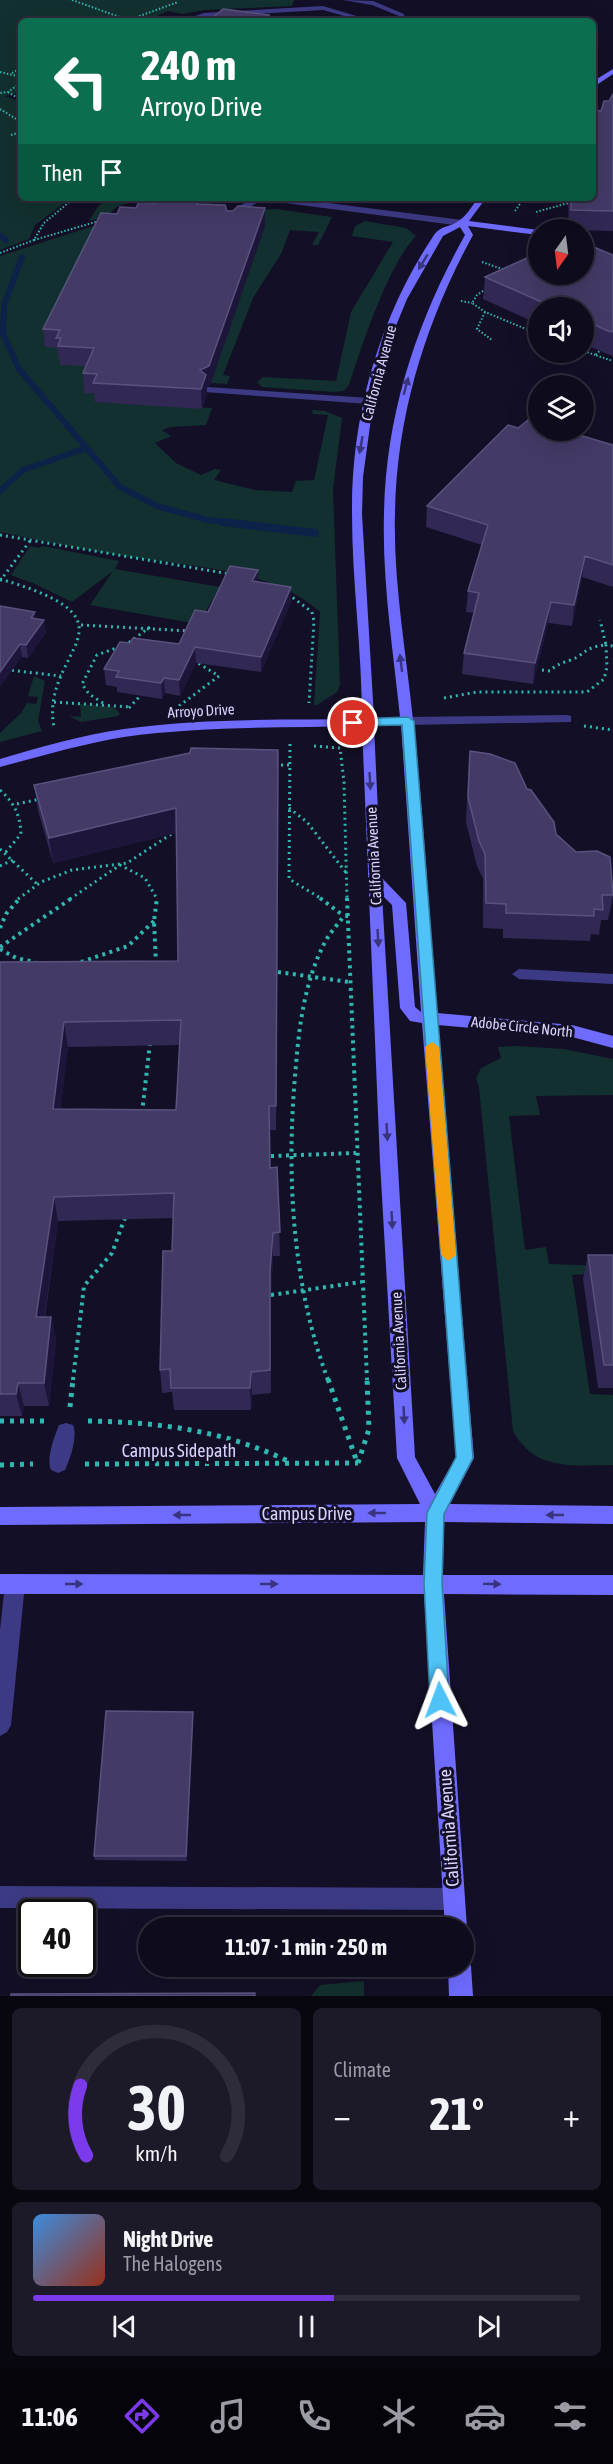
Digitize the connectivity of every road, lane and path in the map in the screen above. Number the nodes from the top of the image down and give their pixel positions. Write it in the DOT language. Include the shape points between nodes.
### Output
graph roads {
  1 [pos="72,0"];
  2 [pos="346,0"];
  3 [pos="355,0"];
  4 [pos="347,13"];
  5 [pos="122,18"];
  6 [pos="194,18"];
  7 [pos="361,18"];
  8 [pos="402,18"];
  9 [pos="18,70"];
  10 [pos="613,71"];
  11 [pos="0,72"];
  12 [pos="12,73"];
  13 [pos="17,76"];
  14 [pos="18,80"];
  15 [pos="596,83"];
  16 [pos="18,85"];
  17 [pos="8,92"];
  18 [pos="0,93"];
  19 [pos="18,98"];
  20 [pos="0,109"];
  21 [pos="18,120"];
  22 [pos="18,133"];
  23 [pos="11,135"];
  24 [pos="70,201"];
  25 [pos="255,201"];
  26 [pos="294,201"];
  27 [pos="365,201"];
  28 [pos="480,201"];
  29 [pos="575,202"];
  30 [pos="536,212"];
  31 [pos="391,213"];
  32 [pos="102,220"];
  33 [pos="462,223"];
  34 [pos="231,225"];
  35 [pos="528,232"];
  36 [pos="34,240"];
  37 [pos="0,253"];
  38 [pos="482,262"];
  39 [pos="515,273"];
  40 [pos="494,284"];
  41 [pos="462,301"];
  42 [pos="472,303"];
  43 [pos="485,312"];
  44 [pos="528,330"];
  45 [pos="492,340"];
  46 [pos="604,348"];
  47 [pos="595,355"];
  48 [pos="613,361"];
  49 [pos="208,390"];
  50 [pos="369,400"];
  51 [pos="0,535"];
  52 [pos="30,541"];
  53 [pos="240,577"];
  54 [pos="0,580"];
  55 [pos="279,590"];
  56 [pos="600,620"];
  57 [pos="80,625"];
  58 [pos="150,627"];
  59 [pos="190,631"];
  60 [pos="606,645"];
  61 [pos="613,646"];
  62 [pos="197,651"];
  63 [pos="0,669"];
  64 [pos="542,669"];
  65 [pos="61,676"];
  66 [pos="140,696"];
  67 [pos="443,698"];
  68 [pos="54,702"];
  69 [pos="104,703"];
  70 [pos="130,706"];
  71 [pos="309,708"];
  72 [pos="174,711"];
  73 [pos="124,717"];
  74 [pos="567,719"];
  75 [pos="408,721"];
  76 [pos="369,723"];
  77 [pos="605,730"];
  78 [pos="613,730"];
  79 [pos="278,744"];
  80 [pos="290,744"];
  81 [pos="300,744"];
  82 [pos="310,745"];
  83 [pos="63,746"];
  84 [pos="0,763"];
  85 [pos="267,765"];
  86 [pos="289,765"];
  87 [pos="0,790"];
  88 [pos="51,797"];
  89 [pos="17,804"];
  90 [pos="289,808"];
  91 [pos="173,833"];
  92 [pos="0,849"];
  93 [pos="5,853"];
  94 [pos="13,860"];
  95 [pos="120,865"];
  96 [pos="0,866"];
  97 [pos="347,875"];
  98 [pos="375,879"];
  99 [pos="38,885"];
  100 [pos="346,916"];
  101 [pos="154,921"];
  102 [pos="0,927"];
  103 [pos="0,948"];
  104 [pos="71,963"];
  105 [pos="43,964"];
  106 [pos="278,972"];
  107 [pos="519,974"];
  108 [pos="156,976"];
  109 [pos="311,977"];
  110 [pos="613,979"];
  111 [pos="350,982"];
  112 [pos="429,1019"];
  113 [pos="151,1034"];
  114 [pos="613,1042"];
  115 [pos="141,1116"];
  116 [pos="356,1153"];
  117 [pos="292,1154"];
  118 [pos="271,1156"];
  119 [pos="128,1208"];
  120 [pos="361,1282"];
  121 [pos="303,1289"];
  122 [pos="271,1295"];
  123 [pos="0,1421"];
  124 [pos="67,1426"];
  125 [pos="358,1463"];
  126 [pos="58,1464"];
  127 [pos="293,1464"];
  128 [pos="0,1465"];
  129 [pos="435,1513"];
  130 [pos="613,1515"];
  131 [pos="0,1516"];
  132 [pos="433,1583"];
  133 [pos="8,1584"];
  134 [pos="613,1584"];
  135 [pos="0,1725"];
  136 [pos="0,1897"];
  137 [pos="454,1899"];
  138 [pos="455,1917"];
  139 [pos="460,1977"];
  140 [pos="461,1996"];
  1 -- 5 [label="path"];
  2 -- 3 [label="lane"];
  3 -- 4 [label="lane"];
  3 -- 8 [label="lane" via="373,3"];
  4 -- 6 [label="lane" via="323,8"];
  4 -- 7 [label="lane"];
  9 -- 12 [label="path"];
  10 -- 15 [label="main road"];
  11 -- 12 [label="path"];
  12 -- 13 [label="path"];
  13 -- 14 [label="path"];
  16 -- 17 [label="path"];
  17 -- 18 [label="path"];
  17 -- 19 [label="path"];
  20 -- 21 [label="path"];
  22 -- 23 [label="path"];
  24 -- 36 [label="path" via="44,223"];
  25 -- 34 [label="lane" via="240,209"];
  26 -- 31 [label="lane"];
  27 -- 31 [label="lane"];
  28 -- 33 [label="main road, California Avenue"];
  29 -- 30 [label="path"];
  31 -- 33 [label="lane"];
  32 -- 36 [label="path"];
  33 -- 35 [label="main road"];
  33 -- 50 [label="main road, California Avenue, one-way" via="441,232 410,284 382,348"];
  75 -- 33 [label="main road, California Avenue, one-way" via="392,595 392,472 399,412 414,354 434,298 469,234"];
  36 -- 37 [label="path"];
  38 -- 39 [label="path"];
  40 -- 42 [label="path" via="477,294"];
  41 -- 42 [label="path"];
  42 -- 43 [label="path"];
  43 -- 44 [label="path"];
  43 -- 45 [label="path" via="477,329"];
  46 -- 47 [label="path"];
  47 -- 48 [label="path"];
  49 -- 50 [label="lane"];
  50 -- 76 [label="main road, California Avenue, one-way" via="359,458 357,513"];
  51 -- 52 [label="path"];
  52 -- 53 [label="path"];
  52 -- 54 [label="path"];
  54 -- 57 [label="path" via="70,608"];
  55 -- 71 [label="path" via="312,612"];
  56 -- 60 [label="path"];
  57 -- 58 [label="path"];
  57 -- 65 [label="path" via="79,637"];
  58 -- 59 [label="path"];
  58 -- 69 [label="path" via="127,644 97,656 82,684"];
  60 -- 61 [label="path"];
  60 -- 64 [label="path" via="578,652 574,659 559,663 550,671"];
  60 -- 67 [label="path" via="608,675 603,683 587,692 477,692"];
  62 -- 72 [label="path" via="192,662 219,676"];
  63 -- 65 [label="path"];
  65 -- 68 [label="path"];
  66 -- 70 [label="path"];
  68 -- 69 [label="path"];
  68 -- 83 [label="path" via="53,722"];
  69 -- 70 [label="path"];
  70 -- 73 [label="path"];
  74 -- 75 [label="lane"];
  75 -- 76 [label="main road, Arroyo Drive"];
  75 -- 112 [label="main road, California Avenue"];
  76 -- 83 [label="main road, Arroyo Drive" via="211,726 140,732"];
  76 -- 98 [label="main road, California Avenue, one-way"];
  77 -- 78 [label="path"];
  79 -- 80 [label="path"];
  80 -- 81 [label="path"];
  80 -- 86 [label="path"];
  82 -- 97 [label="path" via="340,748"];
  83 -- 84 [label="main road, Arroyo Drive"];
  85 -- 86 [label="path"];
  86 -- 90 [label="path"];
  87 -- 89 [label="path"];
  88 -- 89 [label="path"];
  89 -- 93 [label="path" via="21,834"];
  90 -- 97 [label="path" via="307,822"];
  90 -- 100 [label="path" via="289,879"];
  91 -- 95 [label="path"];
  92 -- 93 [label="path"];
  93 -- 94 [label="path"];
  94 -- 96 [label="path"];
  94 -- 99 [label="path"];
  95 -- 99 [label="path" via="75,870"];
  95 -- 101 [label="path" via="145,878 159,900"];
  95 -- 103 [label="path"];
  97 -- 100 [label="path"];
  98 -- 112 [label="main road" via="399,903 408,1008 415,1017"];
  98 -- 129 [label="main road, California Avenue, one-way" via="406,1458"];
  99 -- 102 [label="path" via="11,905"];
  100 -- 109 [label="path" via="336,923"];
  100 -- 111 [label="path"];
  101 -- 104 [label="path" via="128,946"];
  101 -- 108 [label="path"];
  103 -- 105 [label="path" via="16,958"];
  106 -- 109 [label="path"];
  107 -- 110 [label="lane"];
  109 -- 111 [label="path"];
  109 -- 117 [label="path" via="295,1054"];
  111 -- 116 [label="path"];
  112 -- 114 [label="main road, Adobe Circle North" via="572,1031"];
  112 -- 129 [label="main road, California Avenue" via="465,1458"];
  113 -- 115 [label="path"];
  116 -- 117 [label="path"];
  116 -- 120 [label="path"];
  117 -- 118 [label="path"];
  117 -- 121 [label="path" via="294,1235"];
  119 -- 124 [label="path" via="112,1253 84,1286"];
  120 -- 121 [label="path"];
  120 -- 125 [label="path" via="369,1429"];
  121 -- 122 [label="path"];
  121 -- 125 [label="path" via="318,1354"];
  123 -- 124 [label="path"];
  124 -- 126 [label="lane"];
  124 -- 127 [label="path" via="138,1421 234,1437"];
  125 -- 127 [label="path, Campus Sidepath"];
  126 -- 127 [label="path, Campus Sidepath"];
  126 -- 128 [label="path, Campus Sidepath"];
  130 -- 129 [label="main road, Campus Drive, one-way"];
  129 -- 131 [label="main road, Campus Drive, one-way"];
  129 -- 132 [label="main road, California Avenue"];
  133 -- 132 [label="main road, one-way"];
  132 -- 134 [label="main road, one-way"];
  132 -- 137 [label="main road, California Avenue"];
  133 -- 135 [label="lane"];
  136 -- 137 [label="lane"];
  137 -- 138 [label="main road, California Avenue"];
  139 -- 140 [label="main road"];
}
